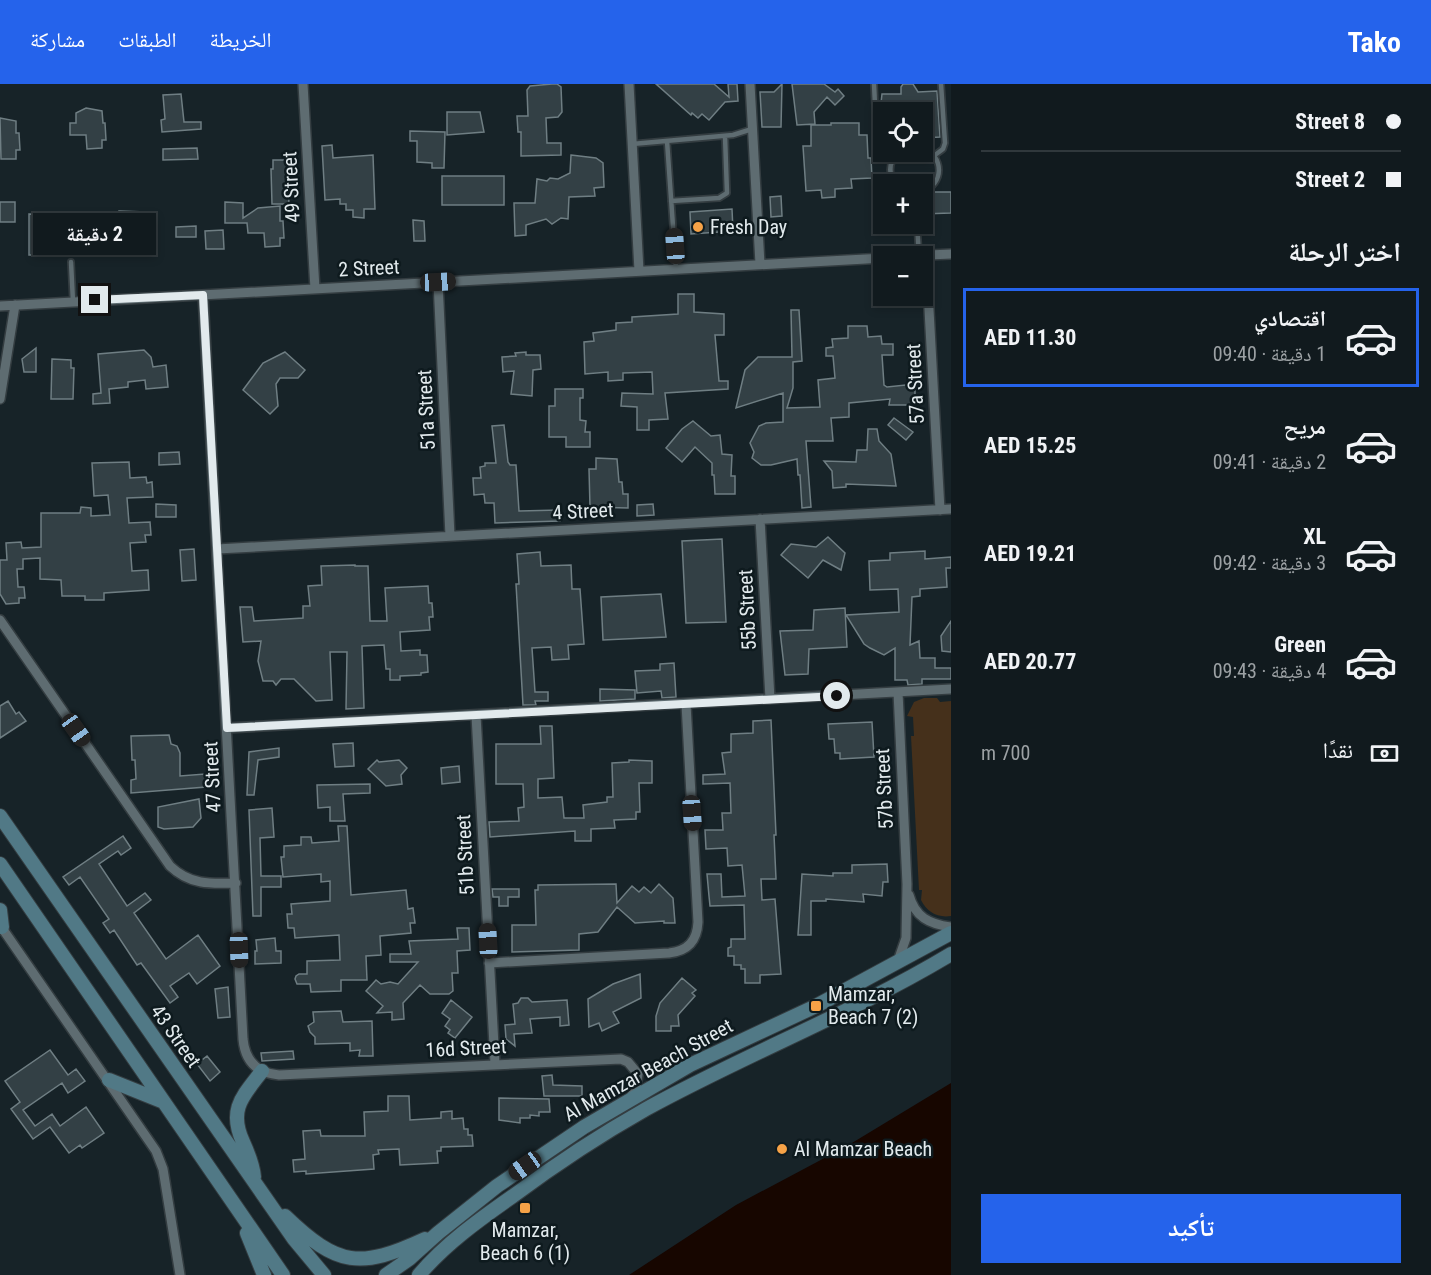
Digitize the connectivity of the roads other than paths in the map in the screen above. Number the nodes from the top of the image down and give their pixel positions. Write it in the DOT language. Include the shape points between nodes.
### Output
graph roads {
  1 [pos="303,84"];
  2 [pos="629,84"];
  3 [pos="750,84"];
  4 [pos="874,84"];
  5 [pos="941,84"];
  6 [pos="875,102"];
  7 [pos="752,129"];
  8 [pos="725,136"];
  9 [pos="667,141"];
  10 [pos="632,144"];
  11 [pos="935,155"];
  12 [pos="933,184"];
  13 [pos="671,201"];
  14 [pos="951,254"];
  15 [pos="933,255"];
  16 [pos="873,259"];
  17 [pos="71,262"];
  18 [pos="760,264"];
  19 [pos="676,269"];
  20 [pos="639,271"];
  21 [pos="438,282"];
  22 [pos="315,289"];
  23 [pos="203,295"];
  24 [pos="73,302"];
  25 [pos="15,305"];
  26 [pos="0,306"];
  27 [pos="926,306"];
  28 [pos="0,399"];
  29 [pos="951,509"];
  30 [pos="940,510"];
  31 [pos="760,519"];
  32 [pos="450,536"];
  33 [pos="217,549"];
  34 [pos="0,620"];
  35 [pos="951,690"];
  36 [pos="898,692"];
  37 [pos="770,699"];
  38 [pos="686,704"];
  39 [pos="476,715"];
  40 [pos="227,728"];
  41 [pos="0,816"];
  42 [pos="0,864"];
  43 [pos="236,883"];
  44 [pos="907,884"];
  45 [pos="0,910"];
  46 [pos="1,926"];
  47 [pos="951,927"];
  48 [pos="951,933"];
  49 [pos="951,954"];
  50 [pos="489,963"];
  51 [pos="897,964"];
  52 [pos="495,1064"];
  53 [pos="262,1071"];
  54 [pos="109,1080"];
  55 [pos="629,1100"];
  56 [pos="164,1102"];
  57 [pos="258,1187"];
  58 [pos="234,1203"];
  59 [pos="438,1233"];
  60 [pos="180,1275"];
  61 [pos="264,1275"];
  62 [pos="283,1275"];
  63 [pos="324,1275"];
  64 [pos="386,1275"];
  65 [pos="419,1275"];
  1 -- 22 [label="street, 49 Street"];
  2 -- 10 [label="street"];
  3 -- 7 [label="street"];
  4 -- 6 [label="lane"];
  5 -- 11 [label="lane" via="945,143"];
  7 -- 8 [label="lane"];
  7 -- 18 [label="street"];
  8 -- 9 [label="lane"];
  8 -- 13 [label="lane" via="727,193 719,198"];
  9 -- 10 [label="lane"];
  9 -- 13 [label="lane"];
  10 -- 20 [label="street"];
  11 -- 12 [label="lane" via="938,177"];
  13 -- 19 [label="lane"];
  14 -- 15 [label="street"];
  16 -- 18 [label="street, 2 Street"];
  17 -- 24 [label="lane"];
  18 -- 19 [label="street, 2 Street"];
  19 -- 20 [label="street, 2 Street"];
  20 -- 21 [label="street, 2 Street"];
  21 -- 22 [label="street, 2 Street"];
  21 -- 32 [label="street, 51a Street"];
  22 -- 23 [label="street, 2 Street"];
  23 -- 24 [label="street, 2 Street"];
  23 -- 33 [label="street, 47 Street"];
  24 -- 25 [label="street, 2 Street"];
  25 -- 26 [label="street, 2 Street"];
  25 -- 28 [label="street"];
  27 -- 30 [label="street, 57a Street"];
  29 -- 30 [label="street, 4 Street"];
  30 -- 31 [label="street, 4 Street"];
  31 -- 32 [label="street, 4 Street"];
  31 -- 37 [label="street, 55b Street"];
  32 -- 33 [label="street, 4 Street"];
  33 -- 40 [label="street, 47 Street"];
  34 -- 43 [label="street" via="170,867 192,881"];
  35 -- 36 [label="street"];
  36 -- 37 [label="street"];
  36 -- 44 [label="street, 57b Street"];
  37 -- 38 [label="street"];
  38 -- 39 [label="street"];
  38 -- 50 [label="street" via="698,922 698,931 688,948 679,952"];
  39 -- 40 [label="street"];
  39 -- 50 [label="street, 51b Street"];
  40 -- 43 [label="street, 47 Street"];
  41 -- 57 [label="main road, 43 Street"];
  42 -- 56 [label="main road"];
  43 -- 53 [label="street, 47 Street" via="244,1049"];
  44 -- 47 [label="street, 57b Street" via="918,914 932,924"];
  44 -- 51 [label="street, 57b Street" via="906,938"];
  45 -- 46 [label="main road"];
  46 -- 54 [label="street"];
  48 -- 51 [label="main road, Al Mamzar Beach Street"];
  49 -- 65 [label="main road, Al Mamzar Beach Street" via="598,1137 487,1214"];
  50 -- 52 [label="street, 51b Street"];
  51 -- 55 [label="main road, Al Mamzar Beach Street" via="690,1065"];
  52 -- 53 [label="street, 16d Street" via="279,1075"];
  52 -- 55 [label="street, 16d Street" via="621,1059 638,1074 636,1089"];
  53 -- 57 [label="main road" via="242,1096 236,1119"];
  54 -- 56 [label="main road"];
  54 -- 60 [label="street" via="160,1160"];
  55 -- 59 [label="main road, Al Mamzar Beach Street" via="541,1155"];
  56 -- 58 [label="main road"];
  57 -- 59 [label="main road" via="315,1244 345,1257 384,1256"];
  57 -- 63 [label="main road, 43 Street"];
  58 -- 61 [label="main road"];
  58 -- 62 [label="main road"];
  59 -- 64 [label="main road, Al Mamzar Beach Street"];
}
